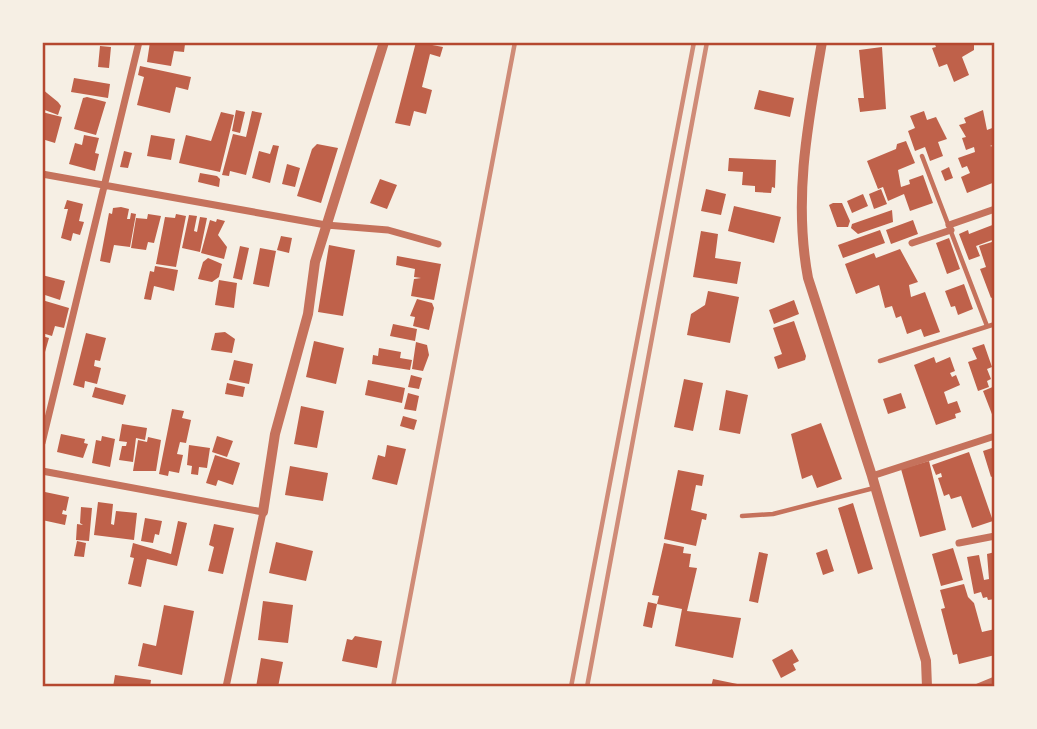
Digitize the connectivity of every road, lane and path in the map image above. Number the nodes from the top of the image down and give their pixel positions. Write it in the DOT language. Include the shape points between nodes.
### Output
graph roads {
  1 [pos="139,42"];
  2 [pos="384,42"];
  3 [pos="822,42"];
  4 [pos="922,156"];
  5 [pos="42,174"];
  6 [pos="104,187"];
  7 [pos="995,209"];
  8 [pos="326,225"];
  9 [pos="950,227"];
  10 [pos="912,243"];
  11 [pos="438,244"];
  12 [pos="995,324"];
  13 [pos="988,326"];
  14 [pos="880,361"];
  15 [pos="995,436"];
  16 [pos="42,443"];
  17 [pos="42,471"];
  18 [pos="872,476"];
  19 [pos="875,488"];
  20 [pos="263,512"];
  21 [pos="742,516"];
  22 [pos="995,536"];
  23 [pos="959,543"];
  24 [pos="995,680"];
  25 [pos="226,687"];
  26 [pos="927,687"];
  27 [pos="978,687"];
  1 -- 6 [label="street"];
  2 -- 8 [label="street"];
  3 -- 18 [label="street" via="804,140 802,244 808,278"];
  4 -- 9 [label="lane"];
  5 -- 6 [label="street"];
  6 -- 8 [label="street"];
  6 -- 16 [label="street"];
  7 -- 9 [label="street"];
  8 -- 11 [label="street" via="388,230"];
  8 -- 20 [label="street" via="314,262 308,314 275,434"];
  9 -- 10 [label="street"];
  9 -- 13 [label="lane"];
  12 -- 13 [label="lane"];
  13 -- 14 [label="lane"];
  15 -- 18 [label="street"];
  17 -- 20 [label="street"];
  18 -- 19 [label="street"];
  19 -- 21 [label="lane" via="773,514"];
  19 -- 26 [label="street" via="926,661"];
  20 -- 25 [label="street"];
  22 -- 23 [label="street"];
  24 -- 27 [label="street"];
}
